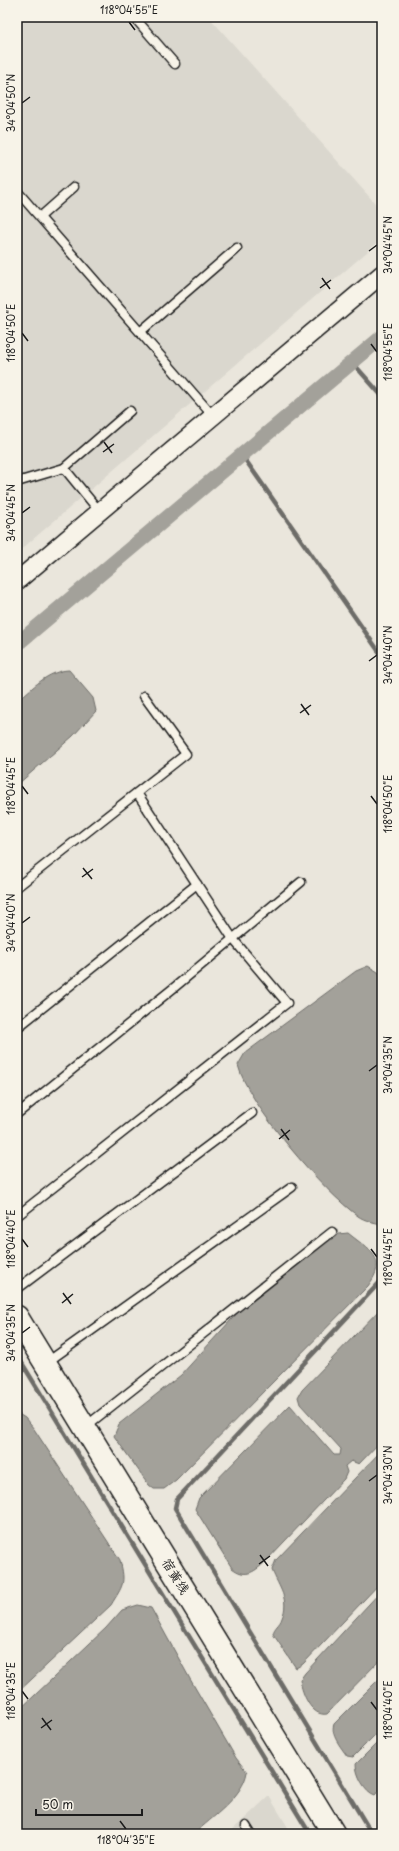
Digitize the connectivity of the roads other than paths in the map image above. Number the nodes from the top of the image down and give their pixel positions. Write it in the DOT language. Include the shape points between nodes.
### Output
graph roads {
  1 [pos="134,17"];
  2 [pos="175,64"];
  3 [pos="74,187"];
  4 [pos="17,191"];
  5 [pos="40,217"];
  6 [pos="237,248"];
  7 [pos="382,274"];
  8 [pos="140,332"];
  9 [pos="130,411"];
  10 [pos="214,416"];
  11 [pos="64,468"];
  12 [pos="17,482"];
  13 [pos="100,512"];
  14 [pos="17,581"];
  15 [pos="144,696"];
  16 [pos="137,793"];
  17 [pos="301,882"];
  18 [pos="197,884"];
  19 [pos="17,887"];
  20 [pos="233,939"];
  21 [pos="17,1028"];
  22 [pos="252,1112"];
  23 [pos="17,1114"];
  24 [pos="292,1187"];
  25 [pos="17,1216"];
  26 [pos="332,1232"];
  27 [pos="17,1289"];
  28 [pos="17,1317"];
  29 [pos="45,1363"];
  30 [pos="84,1427"];
  31 [pos="246,1826"];
  32 [pos="251,1834"];
  33 [pos="334,1834"];
  1 -- 2 [label="lane"];
  3 -- 5 [label="lane"];
  4 -- 5 [label="lane"];
  5 -- 8 [label="lane"];
  6 -- 8 [label="lane"];
  7 -- 10 [label="street"];
  8 -- 10 [label="lane"];
  9 -- 11 [label="lane"];
  10 -- 13 [label="street"];
  11 -- 12 [label="lane"];
  11 -- 13 [label="lane"];
  13 -- 14 [label="street"];
  15 -- 16 [label="lane" via="186,754"];
  16 -- 18 [label="lane"];
  16 -- 19 [label="lane"];
  17 -- 20 [label="lane"];
  18 -- 20 [label="lane"];
  18 -- 21 [label="lane"];
  20 -- 23 [label="lane"];
  20 -- 25 [label="lane" via="287,1003"];
  22 -- 27 [label="lane"];
  24 -- 29 [label="lane"];
  26 -- 30 [label="lane"];
  28 -- 29 [label="main road, 宿黄线"];
  29 -- 30 [label="main road, 宿黄线"];
  30 -- 33 [label="main road, 宿黄线"];
  31 -- 32 [label="lane"];
}
